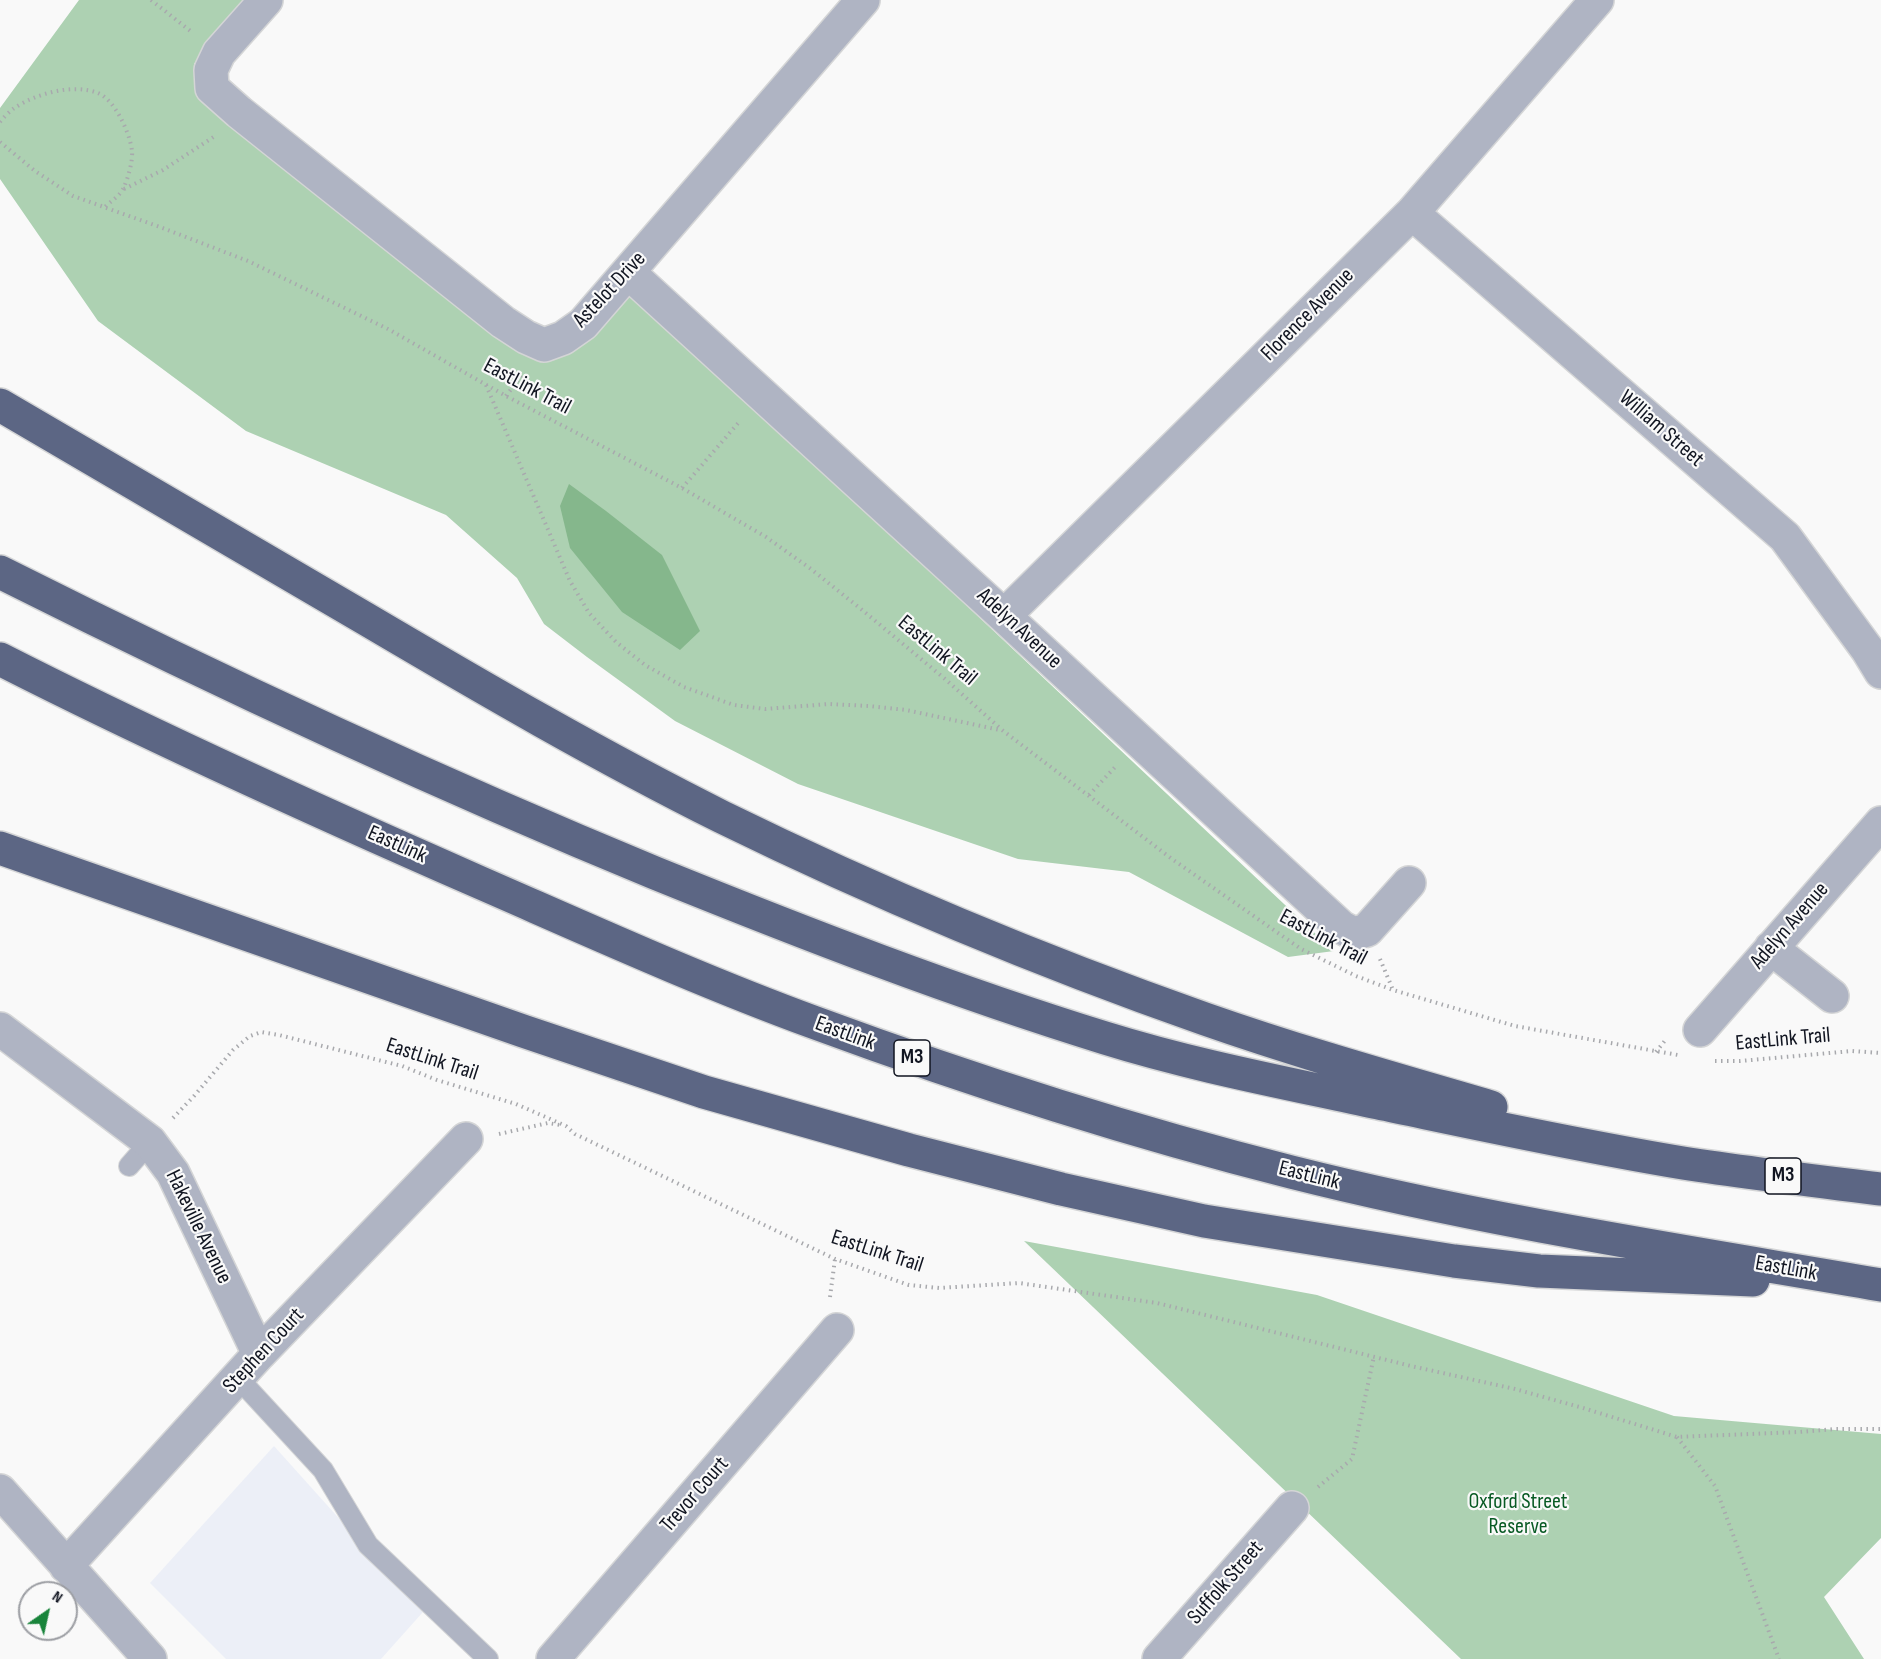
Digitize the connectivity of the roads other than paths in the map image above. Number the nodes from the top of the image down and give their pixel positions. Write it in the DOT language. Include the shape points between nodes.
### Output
graph roads {
  1 [pos="266,0"];
  2 [pos="863,0"];
  3 [pos="1597,0"];
  4 [pos="1412,213"];
  5 [pos="628,272"];
  6 [pos="0,405"];
  7 [pos="0,572"];
  8 [pos="1004,616"];
  9 [pos="0,658"];
  10 [pos="1881,672"];
  11 [pos="1881,823"];
  12 [pos="0,848"];
  13 [pos="1409,883"];
  14 [pos="1771,948"];
  15 [pos="1832,996"];
  16 [pos="0,1029"];
  17 [pos="1700,1030"];
  18 [pos="466,1139"];
  19 [pos="1685,1163"];
  20 [pos="1881,1189"];
  21 [pos="1881,1286"];
  22 [pos="837,1330"];
  23 [pos="260,1354"];
  24 [pos="238,1378"];
  25 [pos="0,1491"];
  26 [pos="1292,1508"];
  27 [pos="66,1566"];
  28 [pos="150,1659"];
  29 [pos="488,1659"];
  30 [pos="554,1659"];
  31 [pos="1159,1659"];
  1 -- 5 [label="street, Astelot Drive" via="219,53 211,70 212,87 502,322 544,345 583,324"];
  2 -- 5 [label="street, Astelot Drive"];
  3 -- 4 [label="street, Florence Avenue"];
  4 -- 8 [label="street, Florence Avenue"];
  4 -- 10 [label="street, William Street" via="1785,537"];
  5 -- 8 [label="street, Adelyn Avenue"];
  6 -- 19 [label="highway" via="518,708 723,817 897,899 1215,1023"];
  7 -- 19 [label="highway, M3" via="216,678 562,834 733,905 957,989 1108,1039 1230,1072 1512,1132"];
  8 -- 13 [label="street, Adelyn Avenue" via="1341,927 1354,934 1367,930"];
  9 -- 21 [label="highway, EastLink / M3" via="400,848 808,1021 965,1077 1302,1175 1547,1227"];
  11 -- 14 [label="street, Adelyn Avenue"];
  12 -- 21 [label="highway" via="704,1092 1072,1191 1204,1221 1529,1270"];
  14 -- 15 [label="street"];
  14 -- 17 [label="street, Adelyn Avenue"];
  16 -- 23 [label="street, Hakeville Avenue" via="140,1154 173,1173"];
  18 -- 23 [label="street, Stephen Court"];
  19 -- 20 [label="highway, M3"];
  22 -- 30 [label="street, Trevor Court"];
  23 -- 24 [label="street, Stephen Court"];
  24 -- 27 [label="street, Stephen Court"];
  24 -- 29 [label="lane" via="323,1470 368,1545"];
  25 -- 27 [label="street"];
  26 -- 31 [label="street, Suffolk Street"];
  27 -- 28 [label="street"];
}
